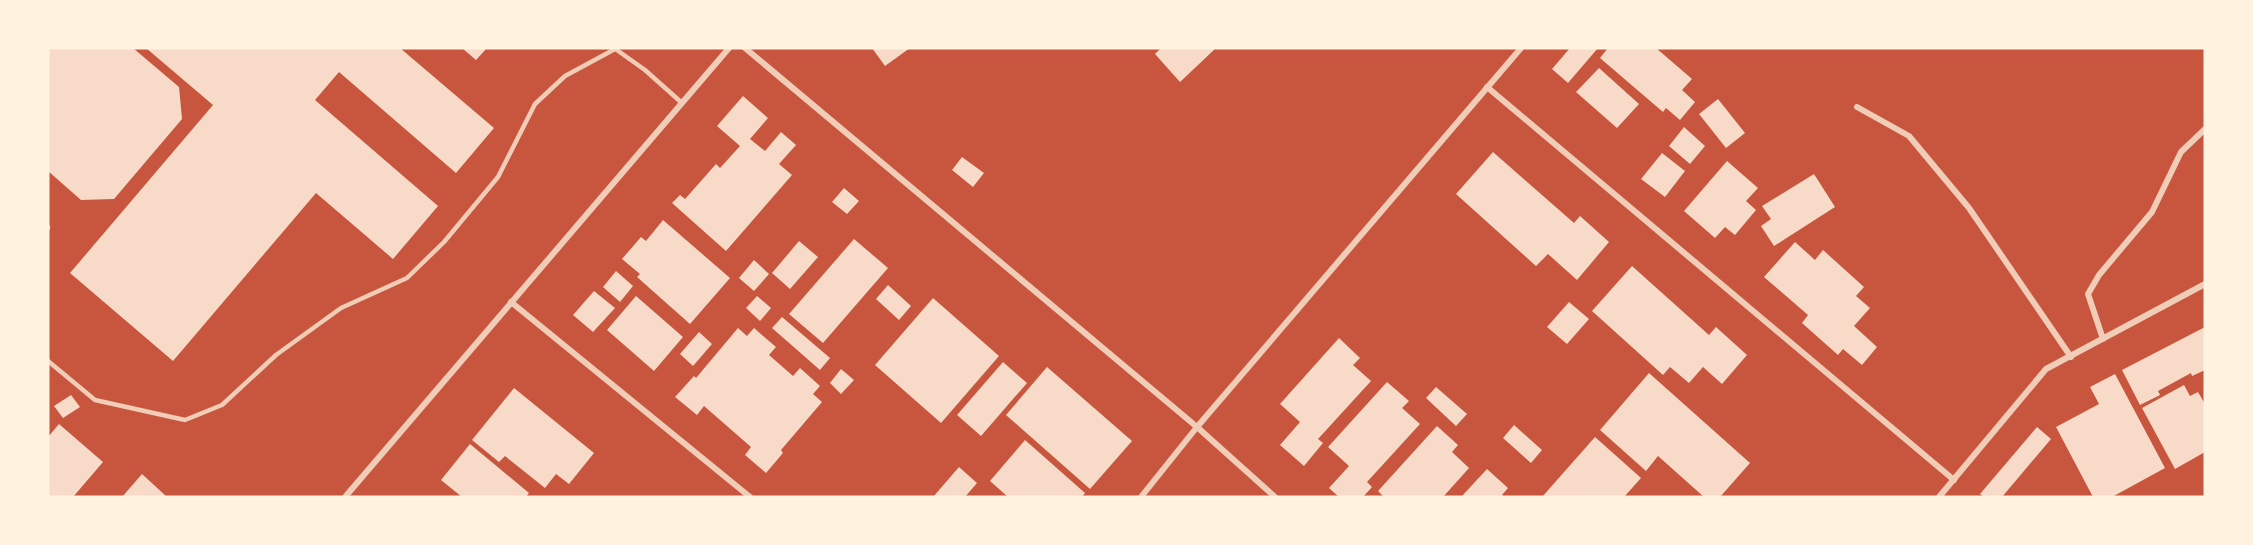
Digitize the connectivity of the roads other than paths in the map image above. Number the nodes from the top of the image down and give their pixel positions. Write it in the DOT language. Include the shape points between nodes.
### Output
graph roads {
  1 [pos="614,48"];
  2 [pos="729,48"];
  3 [pos="746,48"];
  4 [pos="1521,48"];
  5 [pos="1486,87"];
  6 [pos="682,102"];
  7 [pos="1857,107"];
  8 [pos="2205,129"];
  9 [pos="2205,284"];
  10 [pos="511,302"];
  11 [pos="2103,339"];
  12 [pos="2071,357"];
  13 [pos="48,361"];
  14 [pos="1197,427"];
  15 [pos="1953,480"];
  16 [pos="345,497"];
  17 [pos="750,497"];
  18 [pos="1142,497"];
  19 [pos="1275,497"];
  20 [pos="1939,497"];
  1 -- 6 [label="lane"];
  1 -- 13 [label="lane" via="565,76 535,104 498,177 444,242 407,278 341,308 276,355 222,405 185,420 95,400"];
  2 -- 6 [label="street"];
  3 -- 14 [label="street"];
  4 -- 5 [label="street"];
  5 -- 14 [label="street"];
  5 -- 15 [label="street"];
  6 -- 10 [label="street"];
  7 -- 12 [label="street" via="1909,136 1969,208"];
  8 -- 11 [label="street" via="2181,152 2152,212 2099,275 2088,294"];
  9 -- 11 [label="street"];
  10 -- 16 [label="street"];
  10 -- 17 [label="street"];
  11 -- 12 [label="street"];
  12 -- 15 [label="street" via="2046,369"];
  14 -- 18 [label="street"];
  14 -- 19 [label="street"];
  15 -- 20 [label="street"];
}
